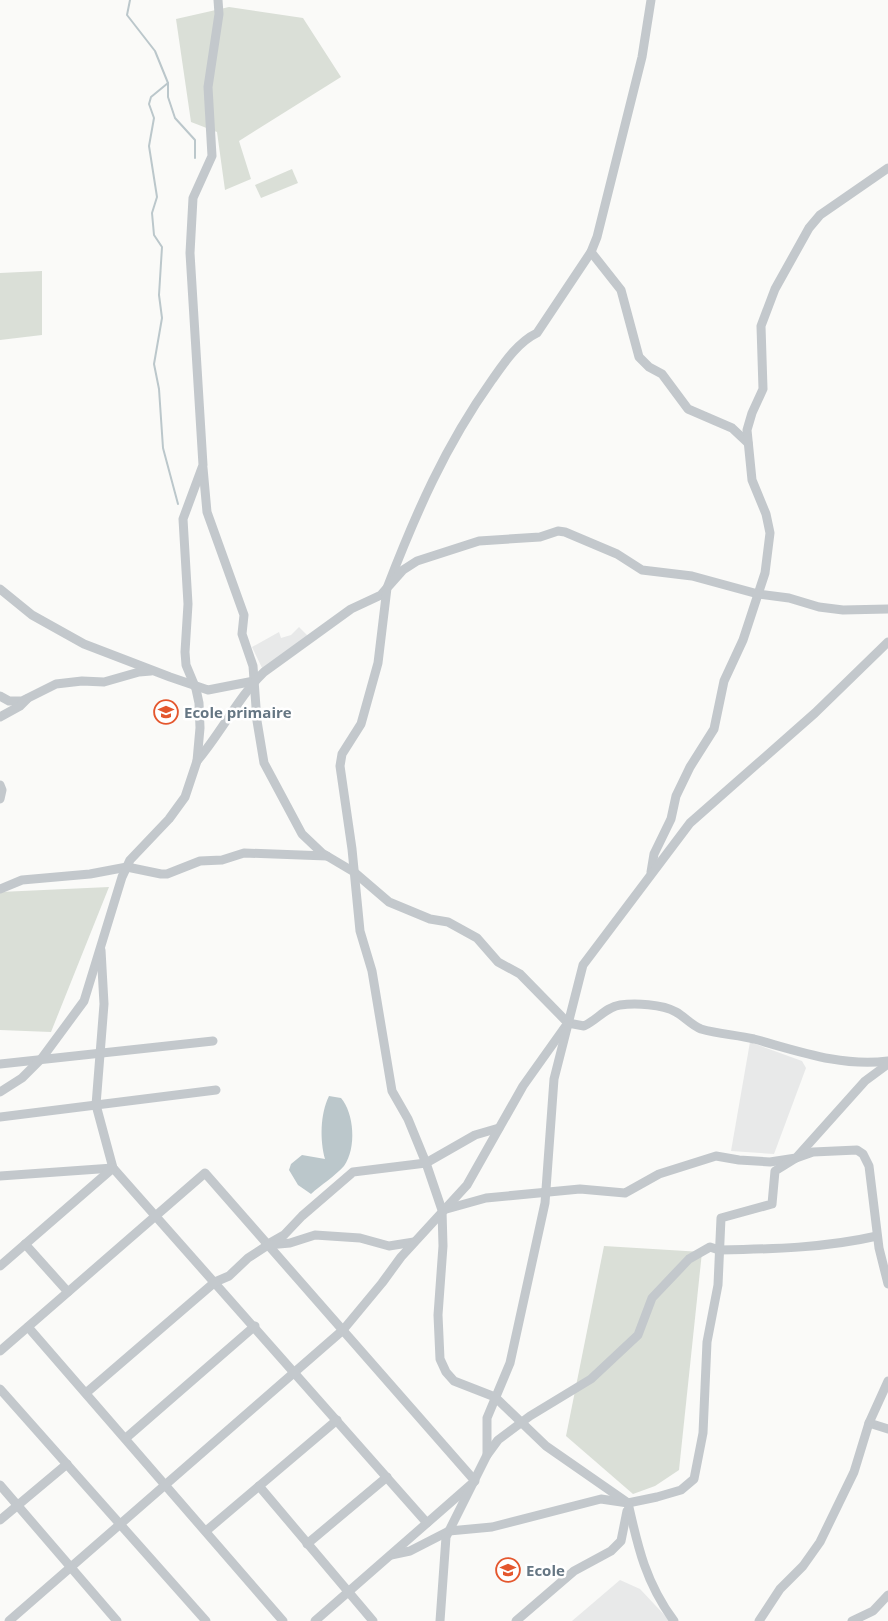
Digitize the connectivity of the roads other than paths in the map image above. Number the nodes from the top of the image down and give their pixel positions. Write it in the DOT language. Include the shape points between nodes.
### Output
graph roads {
  1 [pos="218,0"];
  2 [pos="651,0"];
  3 [pos="888,168"];
  4 [pos="591,252"];
  5 [pos="748,443"];
  6 [pos="203,465"];
  7 [pos="387,588"];
  8 [pos="0,589"];
  9 [pos="758,594"];
  10 [pos="888,609"];
  11 [pos="888,642"];
  12 [pos="154,671"];
  13 [pos="254,682"];
  14 [pos="194,684"];
  15 [pos="0,696"];
  16 [pos="27,698"];
  17 [pos="0,717"];
  18 [pos="197,761"];
  19 [pos="0,786"];
  20 [pos="0,799"];
  21 [pos="327,856"];
  22 [pos="127,867"];
  23 [pos="354,872"];
  24 [pos="651,873"];
  25 [pos="0,889"];
  26 [pos="100,945"];
  27 [pos="568,1022"];
  28 [pos="213,1041"];
  29 [pos="100,1053"];
  30 [pos="40,1060"];
  31 [pos="888,1063"];
  32 [pos="0,1064"];
  33 [pos="216,1090"];
  34 [pos="0,1092"];
  35 [pos="96,1105"];
  36 [pos="0,1117"];
  37 [pos="499,1128"];
  38 [pos="796,1158"];
  39 [pos="426,1163"];
  40 [pos="113,1168"];
  41 [pos="0,1176"];
  42 [pos="546,1192"];
  43 [pos="442,1210"];
  44 [pos="156,1216"];
  45 [pos="877,1236"];
  46 [pos="414,1242"];
  47 [pos="25,1244"];
  48 [pos="268,1244"];
  49 [pos="719,1250"];
  50 [pos="0,1266"];
  51 [pos="215,1282"];
  52 [pos="888,1284"];
  53 [pos="68,1292"];
  54 [pos="255,1326"];
  55 [pos="28,1327"];
  56 [pos="343,1330"];
  57 [pos="0,1352"];
  58 [pos="295,1372"];
  59 [pos="888,1381"];
  60 [pos="0,1389"];
  61 [pos="86,1393"];
  62 [pos="494,1397"];
  63 [pos="337,1420"];
  64 [pos="521,1423"];
  65 [pos="869,1423"];
  66 [pos="888,1429"];
  67 [pos="126,1438"];
  68 [pos="487,1455"];
  69 [pos="66,1464"];
  70 [pos="387,1477"];
  71 [pos="475,1481"];
  72 [pos="166,1484"];
  73 [pos="0,1485"];
  74 [pos="259,1486"];
  75 [pos="628,1503"];
  76 [pos="17,1505"];
  77 [pos="0,1520"];
  78 [pos="427,1523"];
  79 [pos="120,1524"];
  80 [pos="206,1531"];
  81 [pos="449,1531"];
  82 [pos="307,1544"];
  83 [pos="391,1555"];
  84 [pos="71,1567"];
  85 [pos="347,1593"];
  86 [pos="888,1595"];
  87 [pos="8,1621"];
  88 [pos="117,1621"];
  89 [pos="206,1621"];
  90 [pos="283,1621"];
  91 [pos="315,1621"];
  92 [pos="373,1621"];
  93 [pos="440,1621"];
  94 [pos="516,1621"];
  95 [pos="674,1621"];
  96 [pos="759,1621"];
  97 [pos="852,1621"];
  1 -- 6 [label="street" via="208,87 212,156 193,198 190,253"];
  2 -- 4 [label="street" via="642,57"];
  3 -- 5 [label="street" via="820,214 775,289 761,326 763,389 752,413"];
  4 -- 5 [label="street" via="621,290 640,357 662,374 688,409 732,428"];
  4 -- 7 [label="street" via="537,334 524,342 501,367 471,410 424,495"];
  5 -- 9 [label="street" via="752,480 770,533 768,558"];
  6 -- 13 [label="street" via="206,512 244,615 242,634"];
  6 -- 14 [label="street" via="184,519 188,604 185,652 186,665"];
  7 -- 9 [label="street" via="403,570 417,561 479,541 540,538 558,531 579,536 642,570 692,576"];
  7 -- 13 [label="street" via="350,609"];
  7 -- 23 [label="street" via="378,663 361,724 342,754 340,766"];
  8 -- 12 [label="street" via="32,615 84,644"];
  9 -- 10 [label="street" via="843,610"];
  9 -- 24 [label="street" via="743,640 724,681 714,729 676,796 671,818 654,854"];
  11 -- 24 [label="street" via="815,713 690,823"];
  12 -- 14 [label="street"];
  12 -- 16 [label="street" via="104,682 82,680 56,684"];
  13 -- 14 [label="street" via="208,690"];
  13 -- 18 [label="street"];
  13 -- 21 [label="street" via="257,721 268,773 302,834"];
  14 -- 18 [label="street" via="200,728"];
  15 -- 16 [label="street" via="22,701"];
  16 -- 17 [label="street" via="20,706"];
  18 -- 22 [label="street" via="185,797"];
  19 -- 20 [label="street"];
  21 -- 22 [label="street" via="244,853 222,860 200,861 161,874"];
  21 -- 23 [label="street"];
  22 -- 25 [label="street" via="22,880"];
  22 -- 26 [label="street"];
  23 -- 27 [label="street" via="389,902 430,919 448,922 477,938 498,962 520,974"];
  23 -- 39 [label="street" via="360,931 372,971 392,1091 408,1119"];
  24 -- 27 [label="street" via="583,965"];
  26 -- 29 [label="street" via="104,986"];
  26 -- 30 [label="street" via="84,1001"];
  27 -- 31 [label="street" via="584,1026 619,1005 664,1008 701,1029 753,1039 807,1056"];
  27 -- 37 [label="street" via="523,1086"];
  27 -- 42 [label="street" via="554,1078"];
  28 -- 29 [label="street"];
  29 -- 30 [label="street"];
  29 -- 35 [label="street"];
  30 -- 32 [label="street"];
  30 -- 34 [label="street" via="22,1078"];
  31 -- 38 [label="street" via="865,1082"];
  33 -- 35 [label="street"];
  35 -- 36 [label="street"];
  35 -- 40 [label="street"];
  37 -- 39 [label="street" via="475,1135"];
  37 -- 43 [label="street" via="467,1185"];
  38 -- 42 [label="street" via="770,1162 716,1156 659,1174 625,1193 580,1189"];
  38 -- 45 [label="street" via="813,1152 857,1150 863,1154 869,1166"];
  38 -- 49 [label="street" via="775,1171 772,1204 720,1218"];
  39 -- 43 [label="street"];
  39 -- 48 [label="street" via="353,1172 284,1235"];
  40 -- 41 [label="street"];
  40 -- 44 [label="street"];
  40 -- 47 [label="street"];
  42 -- 43 [label="street" via="486,1198"];
  42 -- 62 [label="street" via="510,1363"];
  43 -- 46 [label="street"];
  43 -- 62 [label="street" via="438,1315 440,1359 454,1382"];
  44 -- 48 [label="street" via="205,1173"];
  44 -- 51 [label="street"];
  44 -- 53 [label="street"];
  45 -- 49 [label="street" via="794,1248"];
  45 -- 52 [label="street"];
  46 -- 48 [label="street" via="389,1246 360,1238 315,1235 290,1243"];
  46 -- 56 [label="street"];
  47 -- 50 [label="street"];
  47 -- 53 [label="street"];
  48 -- 51 [label="street" via="229,1276"];
  48 -- 56 [label="street"];
  49 -- 64 [label="street" via="710,1248 689,1259 652,1298 638,1336 591,1378"];
  49 -- 75 [label="street" via="718,1285 707,1342 703,1434 694,1479 680,1490"];
  51 -- 54 [label="street"];
  51 -- 61 [label="street"];
  53 -- 55 [label="street"];
  54 -- 58 [label="street"];
  54 -- 67 [label="street"];
  55 -- 57 [label="street"];
  55 -- 61 [label="street"];
  56 -- 58 [label="street"];
  56 -- 71 [label="street"];
  58 -- 63 [label="street"];
  58 -- 72 [label="street"];
  59 -- 65 [label="street"];
  60 -- 69 [label="street"];
  61 -- 67 [label="street"];
  62 -- 64 [label="street"];
  62 -- 68 [label="street" via="487,1418"];
  63 -- 70 [label="street"];
  63 -- 74 [label="street"];
  64 -- 68 [label="street" via="498,1440"];
  64 -- 75 [label="street" via="546,1446"];
  65 -- 66 [label="street"];
  65 -- 96 [label="street" via="854,1472 820,1542 803,1566 780,1588"];
  67 -- 72 [label="street"];
  68 -- 71 [label="street"];
  69 -- 76 [label="street"];
  69 -- 79 [label="street"];
  70 -- 78 [label="street"];
  70 -- 82 [label="street"];
  71 -- 78 [label="street"];
  71 -- 81 [label="street"];
  72 -- 79 [label="street"];
  72 -- 80 [label="street"];
  73 -- 76 [label="street"];
  74 -- 80 [label="street"];
  74 -- 82 [label="street"];
  75 -- 81 [label="street" via="601,1499 492,1526"];
  75 -- 94 [label="street" via="621,1541 611,1551 574,1571"];
  75 -- 95 [label="street" via="637,1547 657,1597"];
  76 -- 77 [label="street"];
  76 -- 84 [label="street"];
  78 -- 83 [label="street"];
  79 -- 84 [label="street"];
  79 -- 89 [label="street"];
  80 -- 90 [label="street"];
  81 -- 83 [label="street" via="410,1551"];
  81 -- 93 [label="street"];
  82 -- 85 [label="street"];
  83 -- 85 [label="street"];
  84 -- 87 [label="street"];
  84 -- 88 [label="street"];
  85 -- 91 [label="street"];
  85 -- 92 [label="street"];
  86 -- 97 [label="street" via="873,1611"];
}
